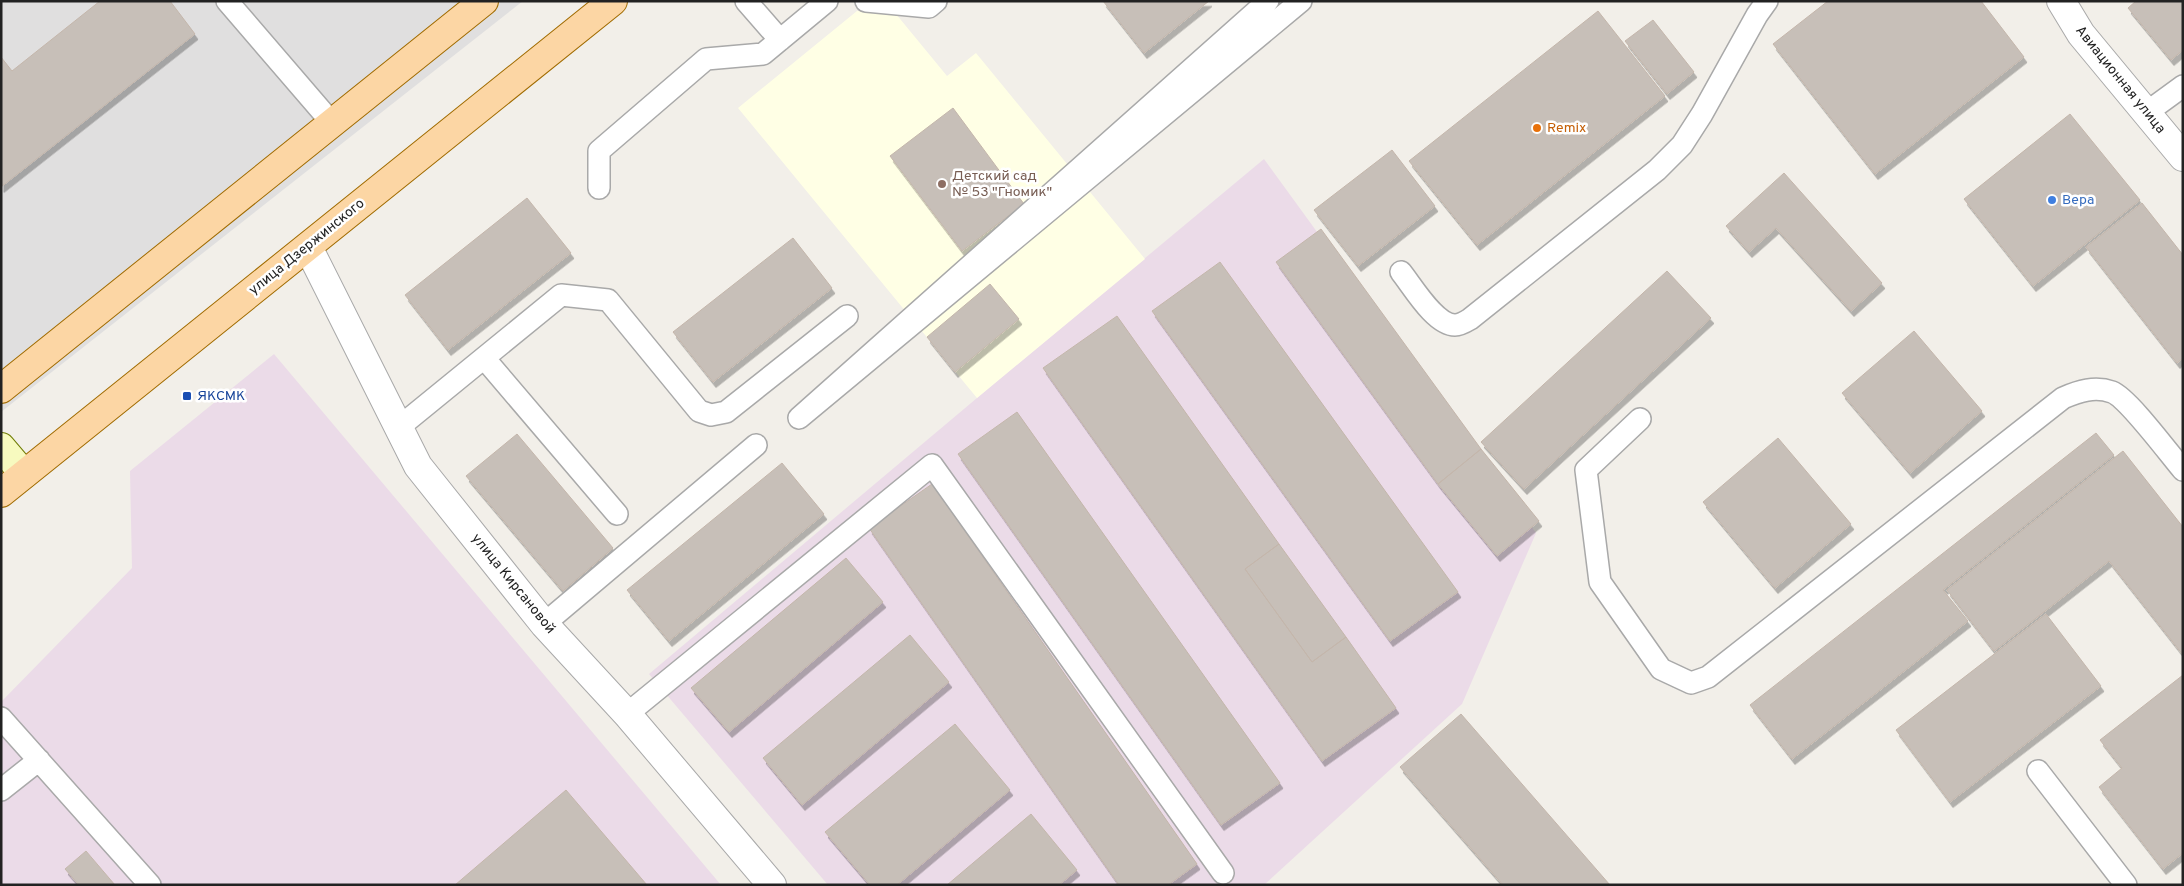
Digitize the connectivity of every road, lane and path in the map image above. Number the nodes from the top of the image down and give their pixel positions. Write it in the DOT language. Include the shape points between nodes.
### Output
graph roads {
  1 [pos="227,1"];
  2 [pos="484,1"];
  3 [pos="613,1"];
  4 [pos="746,1"];
  5 [pos="827,1"];
  6 [pos="866,1"];
  7 [pos="936,1"];
  8 [pos="1268,1"];
  9 [pos="1285,1"];
  10 [pos="1301,1"];
  11 [pos="1767,1"];
  12 [pos="2060,1"];
  13 [pos="780,40"];
  14 [pos="1196,73"];
  15 [pos="2183,86"];
  16 [pos="2146,113"];
  17 [pos="332,123"];
  18 [pos="2183,157"];
  19 [pos="599,188"];
  20 [pos="308,247"];
  21 [pos="1401,272"];
  22 [pos="847,316"];
  23 [pos="484,358"];
  24 [pos="1,389"];
  25 [pos="799,418"];
  26 [pos="1640,419"];
  27 [pos="398,428"];
  28 [pos="756,445"];
  29 [pos="1,447"];
  30 [pos="2183,470"];
  31 [pos="24,474"];
  32 [pos="1,493"];
  33 [pos="617,514"];
  34 [pos="544,624"];
  35 [pos="626,714"];
  36 [pos="1,718"];
  37 [pos="39,760"];
  38 [pos="2038,771"];
  39 [pos="1,790"];
  40 [pos="1222,873"];
  41 [pos="150,885"];
  42 [pos="772,885"];
  43 [pos="2126,885"];
  1 -- 17 [label="lane"];
  2 -- 17 [label="main road"];
  3 -- 20 [label="main road, улица Дзержинского"];
  4 -- 13 [label="lane"];
  5 -- 13 [label="lane"];
  6 -- 7 [label="lane" via="929,7"];
  8 -- 25 [label="lane"];
  9 -- 14 [label="lane"];
  9 -- 25 [label="lane"];
  10 -- 25 [label="lane"];
  11 -- 21 [label="lane" via="1682,144 1657,170 1470,320 1458,325 1448,325 1439,320"];
  12 -- 16 [label="street, Авиационная улица" via="2081,34"];
  13 -- 19 [label="lane" via="763,54 706,59 599,151"];
  15 -- 16 [label="lane"];
  16 -- 18 [label="street, Авиационная улица"];
  17 -- 24 [label="main road"];
  20 -- 27 [label="street, улица Кирсановой"];
  20 -- 31 [label="main road, улица Дзержинского"];
  22 -- 23 [label="lane" via="726,412 711,414 699,411 608,300 561,296"];
  23 -- 27 [label="lane"];
  23 -- 33 [label="lane"];
  26 -- 30 [label="lane" via="1586,470 1600,582 1661,669 1691,683 1708,677 2063,398 2097,389 2114,392"];
  27 -- 34 [label="street, улица Кирсановой" via="418,466"];
  28 -- 34 [label="lane"];
  29 -- 31 [label="main road"];
  31 -- 32 [label="main road, улица Дзержинского"];
  34 -- 35 [label="street, улица Кирсановой"];
  35 -- 40 [label="lane" via="932,465"];
  35 -- 42 [label="street, улица Кирсановой"];
  36 -- 37 [label="lane"];
  37 -- 39 [label="lane"];
  37 -- 41 [label="lane"];
  38 -- 43 [label="lane"];
}
